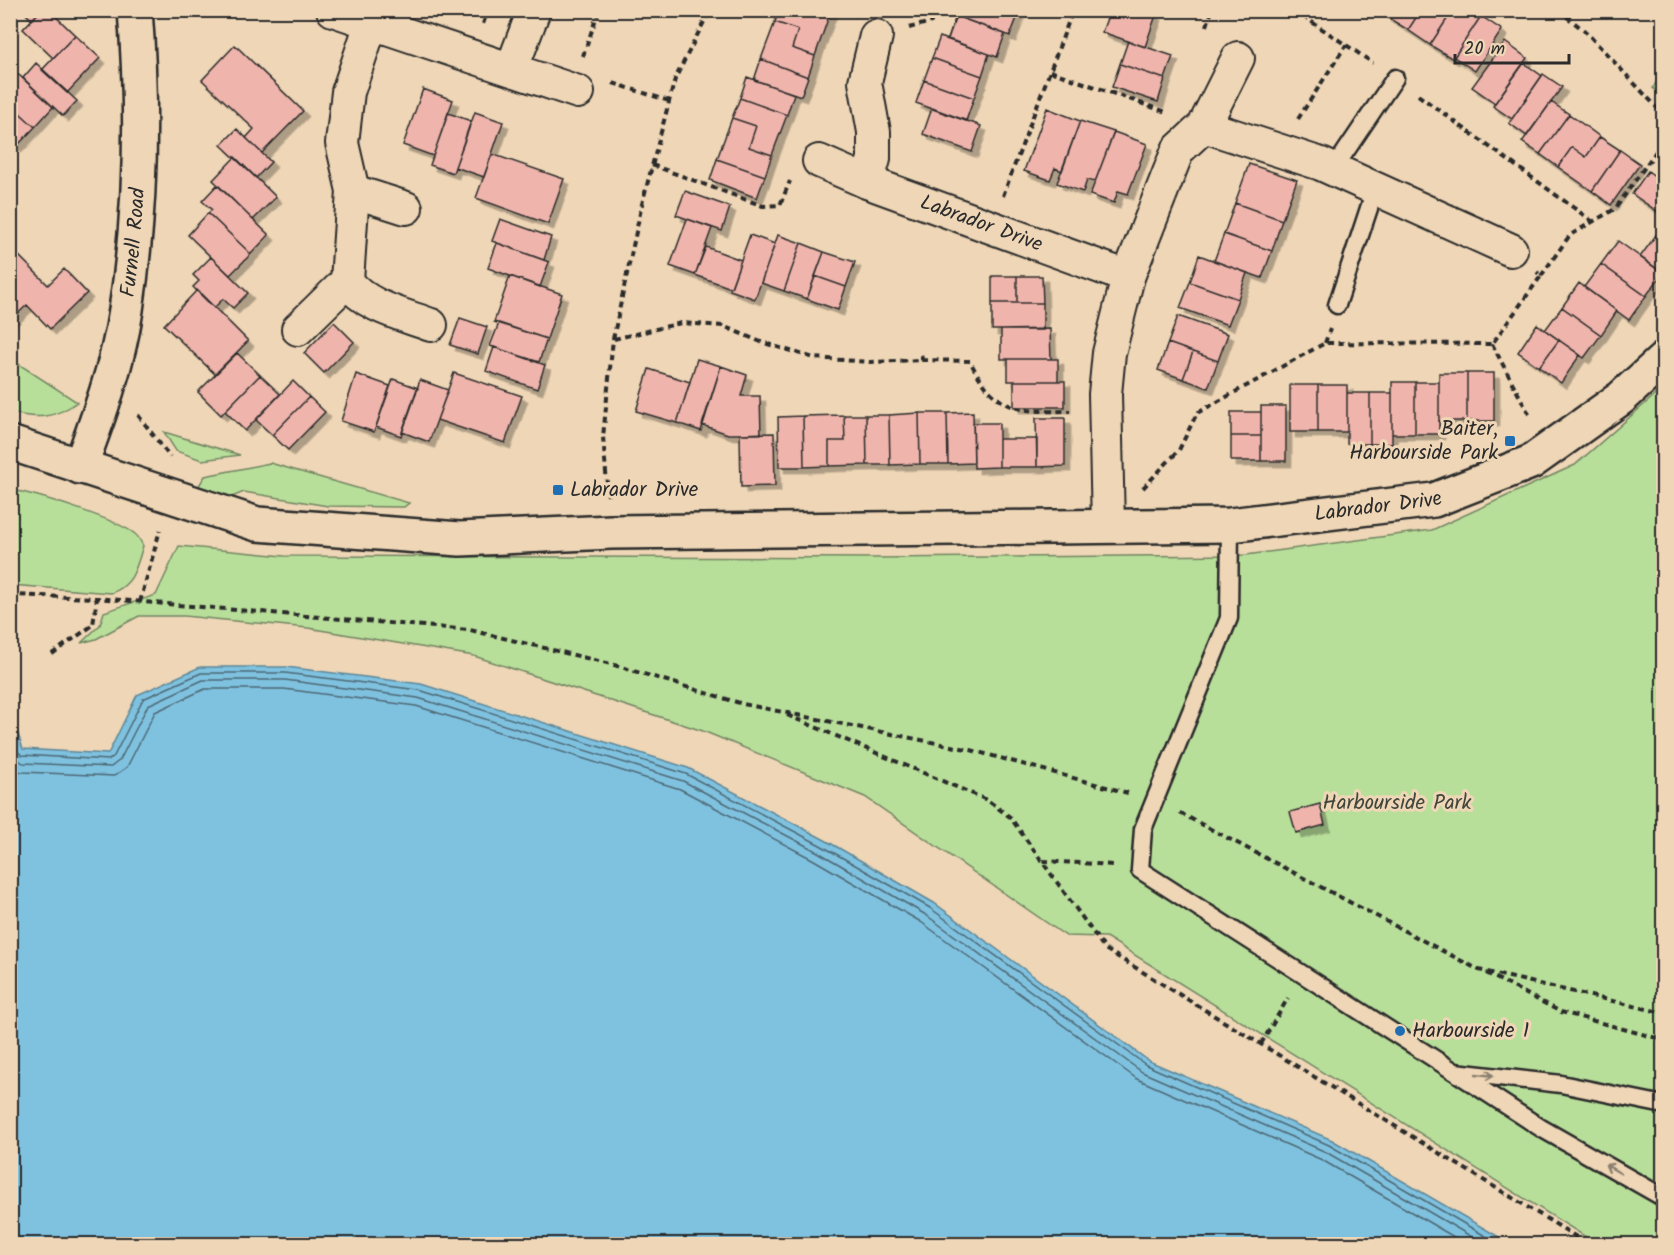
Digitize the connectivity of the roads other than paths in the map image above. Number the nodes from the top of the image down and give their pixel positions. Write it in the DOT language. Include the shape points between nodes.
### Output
graph roads {
  1 [pos="135,10"];
  2 [pos="333,10"];
  3 [pos="534,10"];
  4 [pos="371,24"];
  5 [pos="876,36"];
  6 [pos="1238,58"];
  7 [pos="512,68"];
  8 [pos="1395,78"];
  9 [pos="578,92"];
  10 [pos="1204,126"];
  11 [pos="806,167"];
  12 [pos="1333,170"];
  13 [pos="867,182"];
  14 [pos="1375,190"];
  15 [pos="353,191"];
  16 [pos="406,208"];
  17 [pos="1511,250"];
  18 [pos="1128,277"];
  19 [pos="347,281"];
  20 [pos="1337,305"];
  21 [pos="431,325"];
  22 [pos="298,329"];
  23 [pos="1664,359"];
  24 [pos="10,443"];
  25 [pos="80,467"];
  26 [pos="1230,525"];
  27 [pos="1108,526"];
  28 [pos="1455,1072"];
  29 [pos="1664,1105"];
  30 [pos="1664,1198"];
  1 -- 25 [label="street, Furnell Road" via="140,110 138,201 126,311 103,404"];
  2 -- 4 [label="street"];
  3 -- 7 [label="street"];
  4 -- 7 [label="street"];
  4 -- 15 [label="street" via="348,92 342,143"];
  5 -- 13 [label="street" via="865,82 874,132 874,159"];
  6 -- 10 [label="street"];
  7 -- 9 [label="street"];
  8 -- 12 [label="lane"];
  10 -- 12 [label="street"];
  10 -- 18 [label="street" via="1178,150"];
  11 -- 13 [label="street, Labrador Drive"];
  12 -- 14 [label="street"];
  13 -- 18 [label="street, Labrador Drive"];
  14 -- 17 [label="street"];
  14 -- 20 [label="lane"];
  15 -- 16 [label="street"];
  15 -- 19 [label="street"];
  18 -- 27 [label="street" via="1110,353 1105,411"];
  19 -- 21 [label="street" via="372,303"];
  19 -- 22 [label="street"];
  23 -- 26 [label="street, Labrador Drive" via="1621,398 1531,462 1434,500"];
  24 -- 25 [label="street, Labrador Drive"];
  25 -- 27 [label="street, Labrador Drive" via="257,524 460,539 611,532"];
  26 -- 27 [label="street, Labrador Drive"];
  26 -- 28 [label="lane" via="1230,618 1143,829 1140,870"];
  28 -- 29 [label="lane, one-way" via="1561,1084"];
  30 -- 28 [label="lane, one-way" via="1541,1128"];
}
